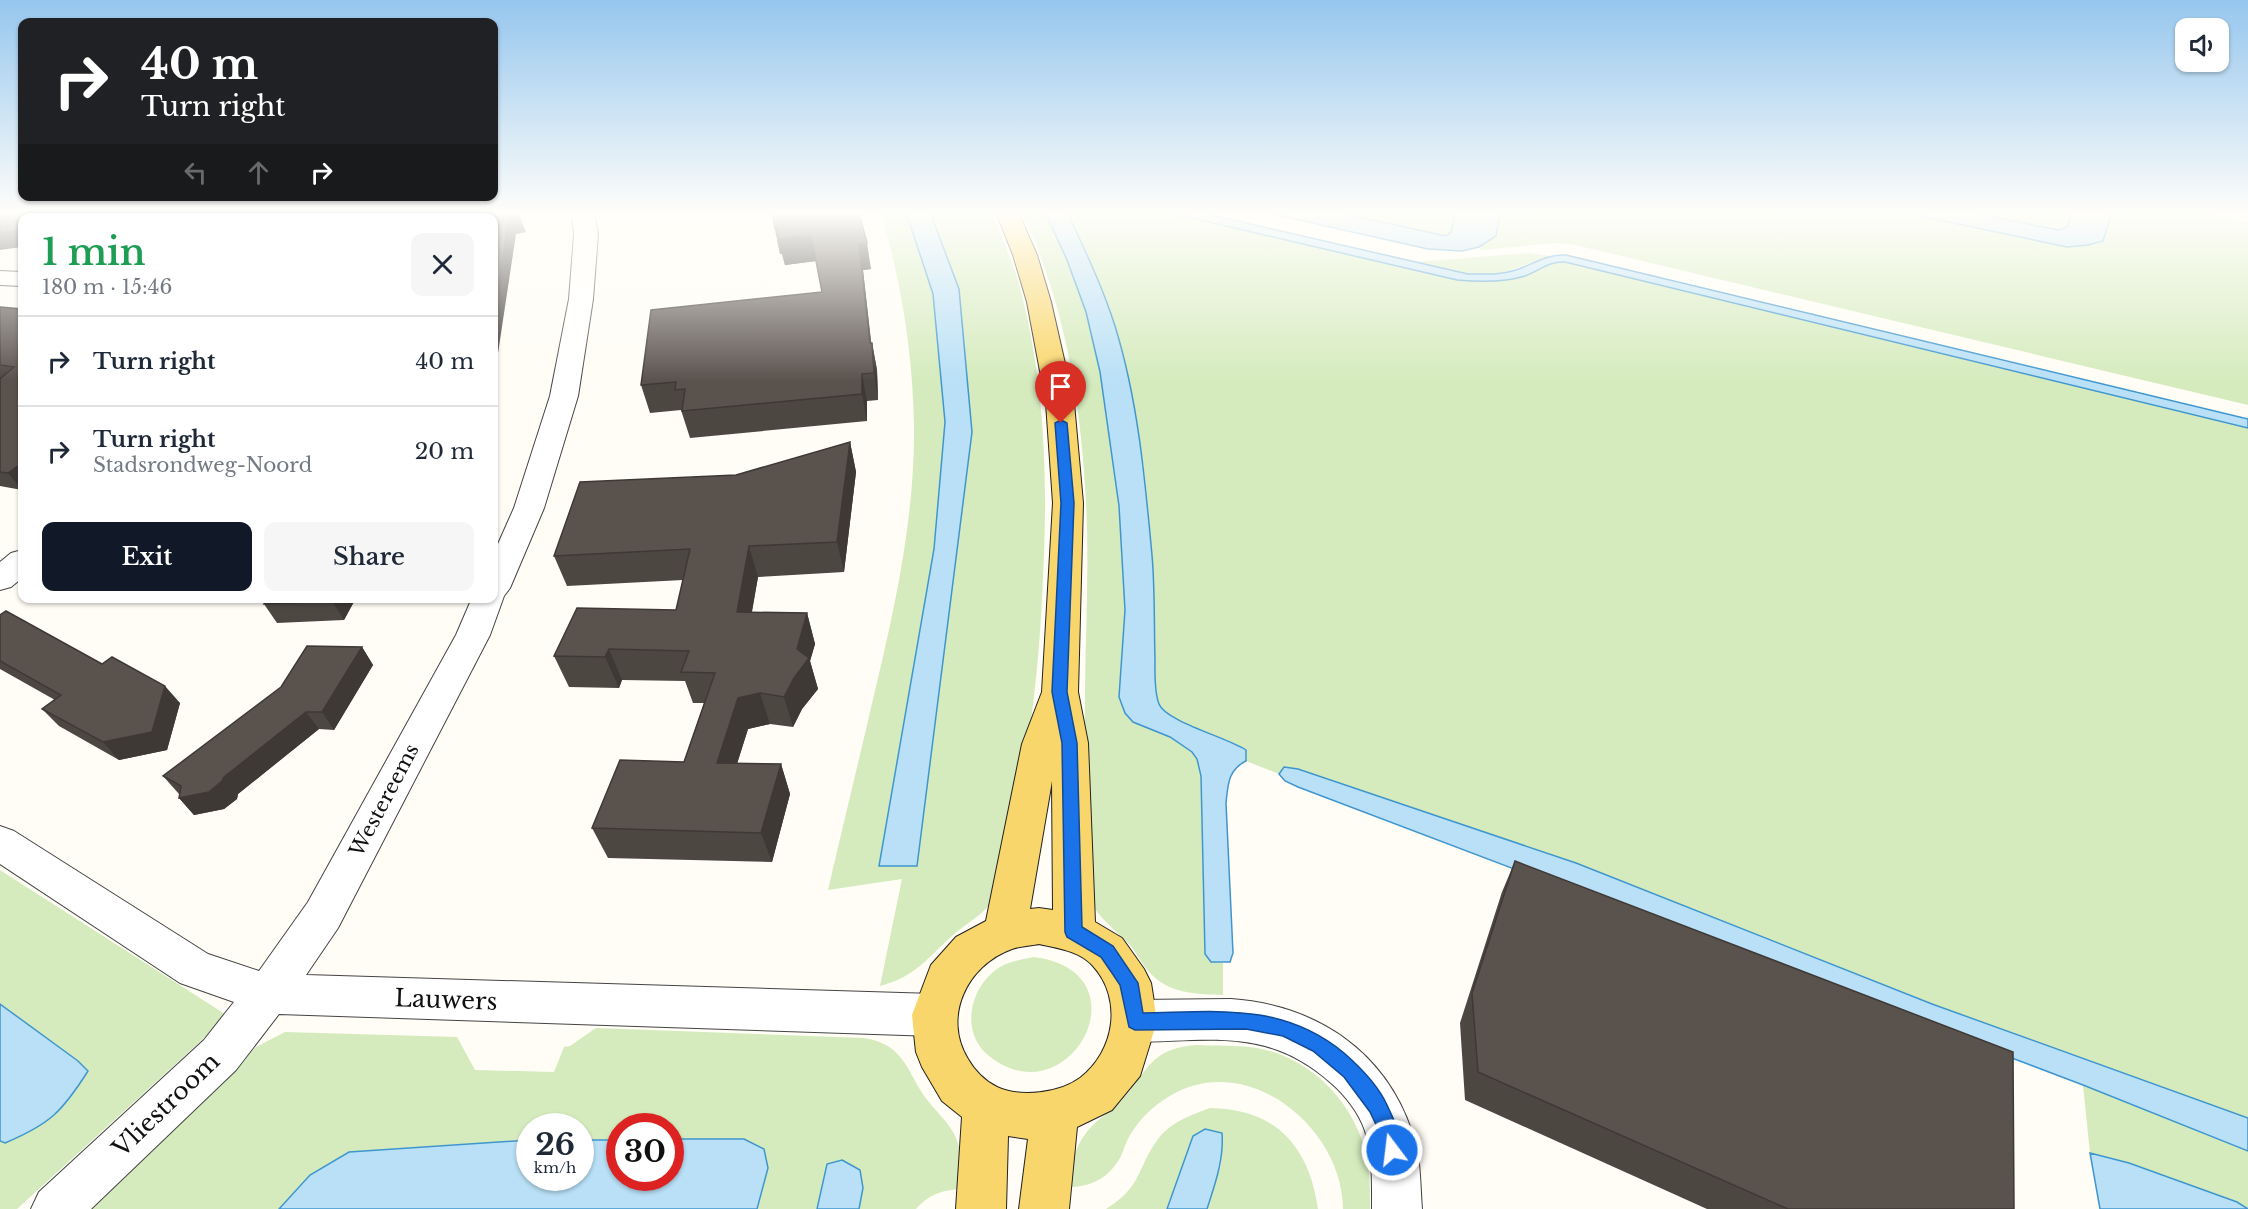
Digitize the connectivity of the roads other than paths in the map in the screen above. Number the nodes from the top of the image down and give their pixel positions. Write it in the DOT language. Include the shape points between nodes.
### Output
graph roads {
  1 [pos="583,268"];
  2 [pos="1029,268"];
  3 [pos="0,278"];
  4 [pos="18,279"];
  5 [pos="18,564"];
  6 [pos="0,579"];
  7 [pos="498,579"];
  8 [pos="487,603"];
  9 [pos="1060,692"];
  10 [pos="0,843"];
  11 [pos="1005,932"];
  12 [pos="1074,932"];
  13 [pos="268,994"];
  14 [pos="934,1015"];
  15 [pos="1135,1021"];
  16 [pos="986,1107"];
  17 [pos="1055,1113"];
  18 [pos="56,1209"];
  19 [pos="981,1209"];
  20 [pos="1044,1209"];
  21 [pos="1397,1209"];
  1 -- 7 [label="street" via="564,396 528,508"];
  2 -- 9 [label="main road" via="1060,404 1068,503"];
  3 -- 4 [label="street"];
  5 -- 6 [label="street"];
  8 -- 13 [label="street, Westereems" via="322,915"];
  9 -- 11 [label="main road" via="1040,744"];
  9 -- 12 [label="main road" via="1070,743"];
  10 -- 13 [label="street, Lauwers" via="195,969"];
  11 -- 12 [label="main road" via="1039,926"];
  11 -- 14 [label="main road" via="971,950 946,979"];
  12 -- 15 [label="main road" via="1107,951 1129,983"];
  13 -- 14 [label="street, Lauwers"];
  13 -- 18 [label="street, Vliestroom" via="220,1055"];
  14 -- 16 [label="main road" via="939,1052 958,1085"];
  15 -- 17 [label="main road" via="1124,1061 1103,1086 1095,1094"];
  15 -- 21 [label="street" via="1246,1021 1285,1028 1319,1044 1351,1071 1377,1105 1388,1130 1394,1160"];
  16 -- 17 [label="main road" via="1022,1116"];
  16 -- 19 [label="main road"];
  17 -- 20 [label="main road"];
}
